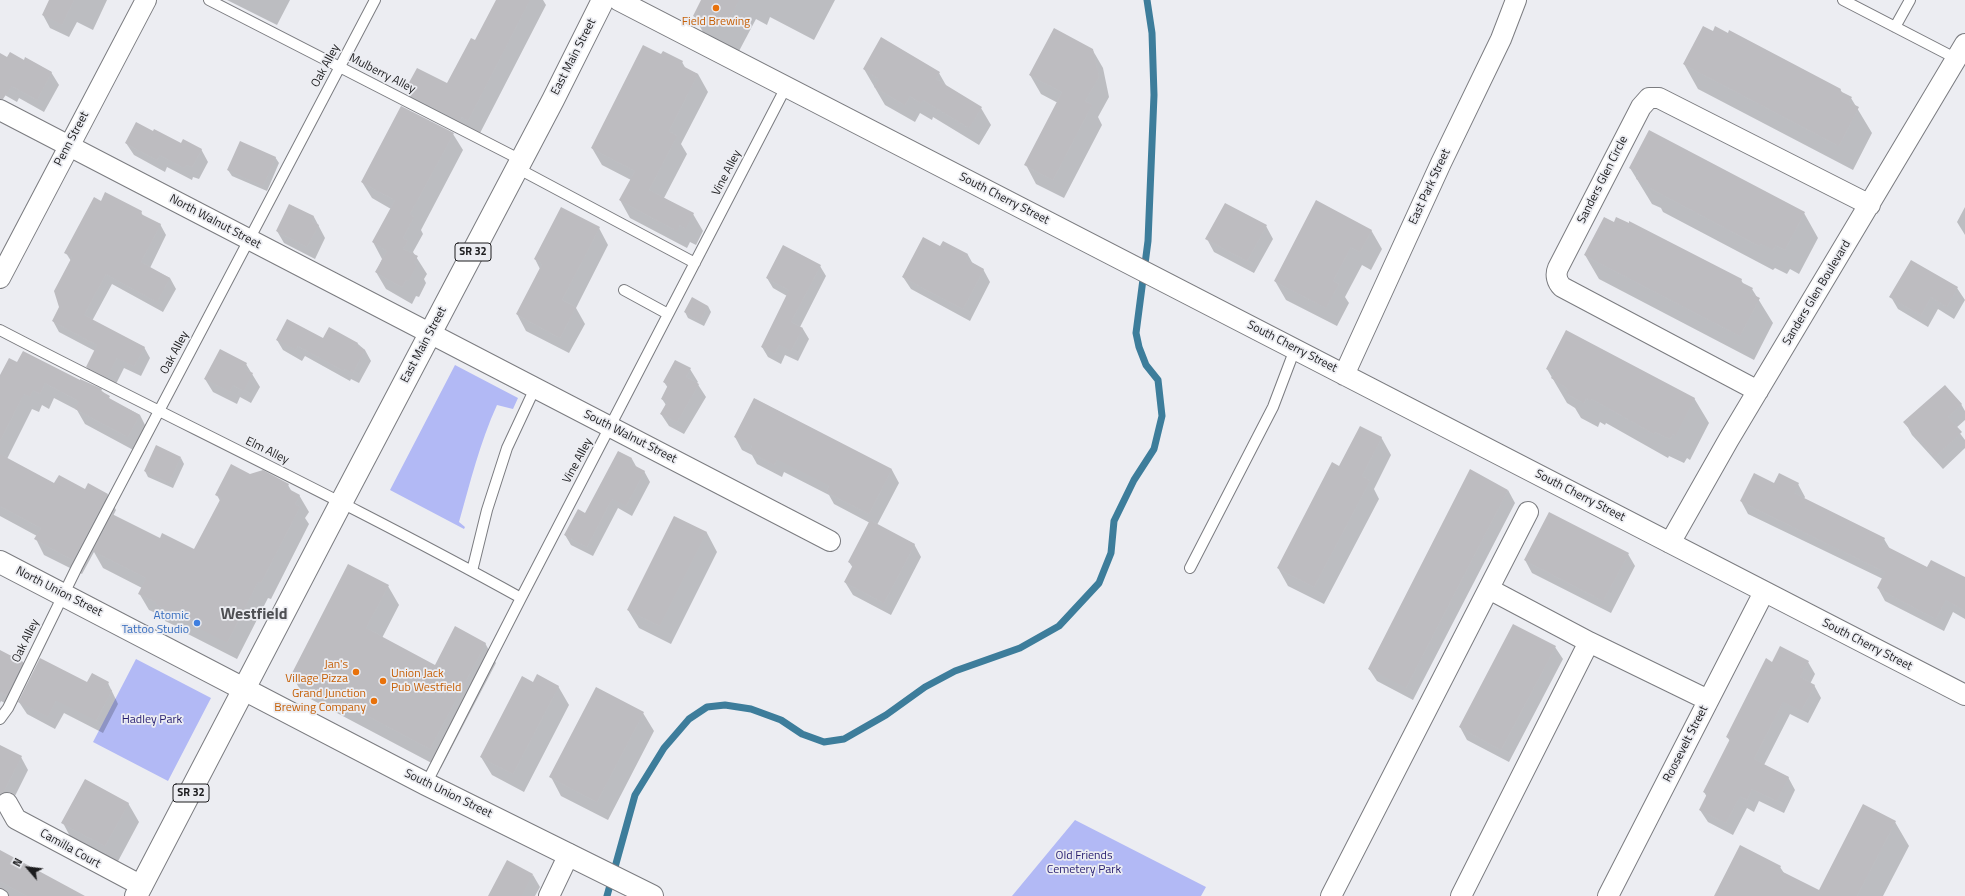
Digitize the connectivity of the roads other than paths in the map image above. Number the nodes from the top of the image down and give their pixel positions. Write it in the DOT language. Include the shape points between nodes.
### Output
graph roads {
  1 [pos="146,0"];
  2 [pos="209,0"];
  3 [pos="375,0"];
  4 [pos="603,0"];
  5 [pos="618,0"];
  6 [pos="1516,0"];
  7 [pos="1843,0"];
  8 [pos="1910,0"];
  9 [pos="1895,27"];
  10 [pos="1961,51"];
  11 [pos="340,67"];
  12 [pos="786,87"];
  13 [pos="0,110"];
  14 [pos="68,146"];
  15 [pos="519,164"];
  16 [pos="1870,205"];
  17 [pos="250,240"];
  18 [pos="695,263"];
  19 [pos="0,278"];
  20 [pos="624,290"];
  21 [pos="668,314"];
  22 [pos="0,330"];
  23 [pos="429,334"];
  24 [pos="1295,349"];
  25 [pos="1344,375"];
  26 [pos="535,388"];
  27 [pos="1758,391"];
  28 [pos="158,412"];
  29 [pos="610,427"];
  30 [pos="340,503"];
  31 [pos="1528,512"];
  32 [pos="830,541"];
  33 [pos="1670,543"];
  34 [pos="0,562"];
  35 [pos="1190,568"];
  36 [pos="472,571"];
  37 [pos="1489,589"];
  38 [pos="1764,592"];
  39 [pos="63,595"];
  40 [pos="521,598"];
  41 [pos="1589,642"];
  42 [pos="245,689"];
  43 [pos="1965,696"];
  44 [pos="1708,700"];
  45 [pos="0,719"];
  46 [pos="426,784"];
  47 [pos="7,809"];
  48 [pos="569,854"];
  49 [pos="139,891"];
  50 [pos="645,892"];
  51 [pos="0,894"];
  52 [pos="3,896"];
  53 [pos="549,896"];
  54 [pos="1331,896"];
  55 [pos="1460,896"];
  56 [pos="1608,896"];
  1 -- 14 [label="street, Penn Street"];
  2 -- 11 [label="lane, Mulberry Alley"];
  3 -- 11 [label="lane, Oak Alley"];
  4 -- 15 [label="main road, East Main Street / SR 32"];
  5 -- 12 [label="street, South Cherry Street"];
  6 -- 25 [label="street, East Park Street" via="1501,39"];
  7 -- 9 [label="lane"];
  8 -- 9 [label="lane"];
  9 -- 10 [label="lane"];
  10 -- 16 [label="street, Sanders Glen Boulevard"];
  11 -- 15 [label="lane, Mulberry Alley"];
  11 -- 17 [label="lane, Oak Alley"];
  12 -- 18 [label="lane, Vine Alley"];
  12 -- 24 [label="street, South Cherry Street"];
  13 -- 14 [label="street, North Walnut Street"];
  14 -- 17 [label="street, North Walnut Street"];
  14 -- 19 [label="street, Penn Street"];
  15 -- 18 [label="lane, Mulberry Alley"];
  15 -- 23 [label="main road, East Main Street / SR 32"];
  16 -- 27 [label="street, Sanders Glen Boulevard"];
  16 -- 27 [label="street, Sanders Glen Circle" via="1663,99 1651,97 1641,106 1558,268 1558,282 1562,287"];
  17 -- 23 [label="street, North Walnut Street"];
  17 -- 28 [label="lane, Oak Alley"];
  18 -- 21 [label="lane, Vine Alley"];
  20 -- 21 [label="lane"];
  21 -- 29 [label="lane, Vine Alley"];
  22 -- 28 [label="lane, Elm Alley"];
  23 -- 26 [label="street, South Walnut Street"];
  23 -- 30 [label="main road, East Main Street / SR 32"];
  24 -- 25 [label="street, South Cherry Street"];
  24 -- 35 [label="lane" via="1272,407"];
  25 -- 33 [label="street, South Cherry Street"];
  26 -- 29 [label="street, South Walnut Street"];
  26 -- 36 [label="lane" via="508,448 487,510"];
  27 -- 33 [label="street, Sanders Glen Boulevard"];
  28 -- 30 [label="lane, Elm Alley"];
  28 -- 39 [label="lane, Oak Alley"];
  29 -- 32 [label="street, South Walnut Street"];
  29 -- 40 [label="lane, Vine Alley"];
  30 -- 36 [label="lane, Elm Alley"];
  30 -- 42 [label="main road, East Main Street / SR 32"];
  31 -- 37 [label="street"];
  33 -- 38 [label="street, South Cherry Street"];
  34 -- 39 [label="main road, North Union Street"];
  36 -- 40 [label="lane, Elm Alley"];
  37 -- 41 [label="street"];
  37 -- 54 [label="street"];
  38 -- 43 [label="street, South Cherry Street"];
  38 -- 44 [label="street, Roosevelt Street"];
  39 -- 42 [label="main road, North Union Street"];
  39 -- 45 [label="lane, Oak Alley" via="8,708"];
  40 -- 46 [label="lane, Vine Alley"];
  41 -- 44 [label="street"];
  41 -- 55 [label="street"];
  42 -- 46 [label="main road, South Union Street"];
  42 -- 49 [label="main road, SR 32"];
  44 -- 56 [label="street, Roosevelt Street"];
  46 -- 48 [label="main road, South Union Street"];
  47 -- 49 [label="street, Camilla Court"];
  48 -- 50 [label="main road, South Union Street"];
  48 -- 53 [label="street"];
  51 -- 52 [label="lane"];
}
